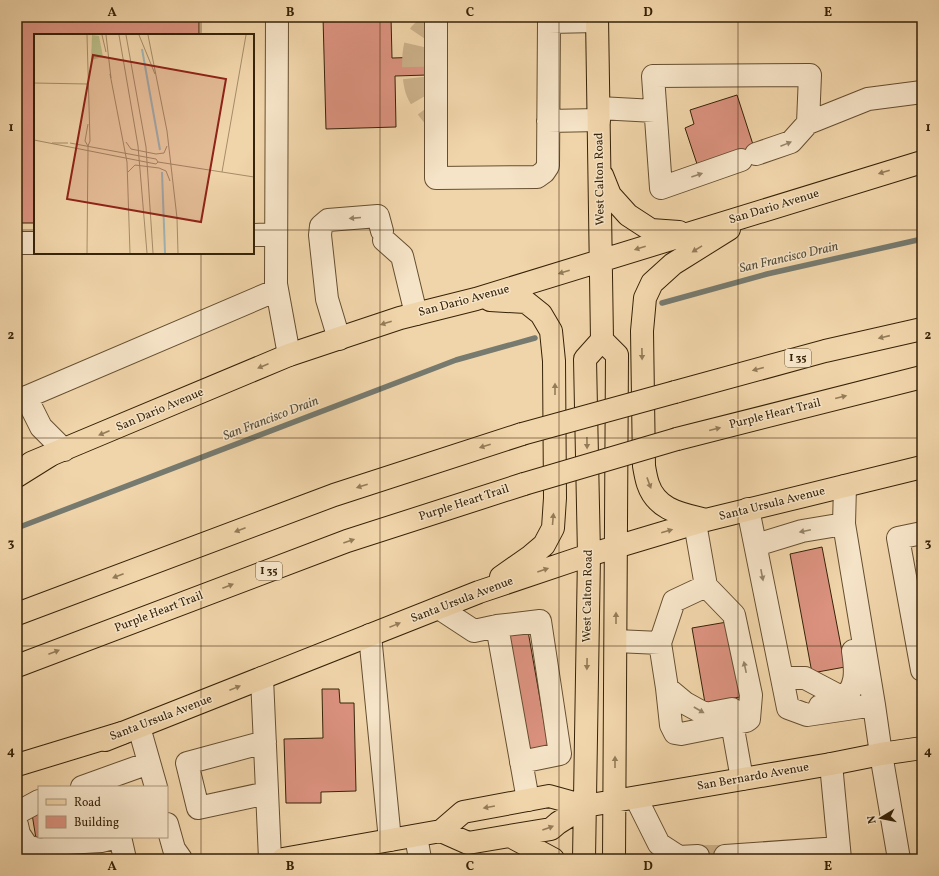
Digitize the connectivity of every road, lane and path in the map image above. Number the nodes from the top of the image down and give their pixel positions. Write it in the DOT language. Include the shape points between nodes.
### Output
graph roads {
  1 [pos="277,17"];
  2 [pos="436,17"];
  3 [pos="549,19"];
  4 [pos="597,19"];
  5 [pos="922,92"];
  6 [pos="655,111"];
  7 [pos="599,114"];
  8 [pos="548,121"];
  9 [pos="808,123"];
  10 [pos="922,162"];
  11 [pos="600,169"];
  12 [pos="754,213"];
  13 [pos="690,233"];
  14 [pos="276,234"];
  15 [pos="254,235"];
  16 [pos="34,243"];
  17 [pos="17,244"];
  18 [pos="602,260"];
  19 [pos="277,290"];
  20 [pos="476,299"];
  21 [pos="416,314"];
  22 [pos="922,329"];
  23 [pos="338,339"];
  24 [pos="602,340"];
  25 [pos="288,355"];
  26 [pos="922,377"];
  27 [pos="21,399"];
  28 [pos="56,453"];
  29 [pos="922,467"];
  30 [pos="17,468"];
  31 [pos="17,476"];
  32 [pos="844,486"];
  33 [pos="748,510"];
  34 [pos="701,522"];
  35 [pos="845,528"];
  36 [pos="922,533"];
  37 [pos="756,545"];
  38 [pos="616,546"];
  39 [pos="589,555"];
  40 [pos="706,586"];
  41 [pos="479,592"];
  42 [pos="439,608"];
  43 [pos="17,614"];
  44 [pos="497,626"];
  45 [pos="370,635"];
  46 [pos="616,641"];
  47 [pos="660,643"];
  48 [pos="778,658"];
  49 [pos="17,666"];
  50 [pos="922,670"];
  51 [pos="262,678"];
  52 [pos="667,688"];
  53 [pos="874,705"];
  54 [pos="751,706"];
  55 [pos="732,724"];
  56 [pos="130,730"];
  57 [pos="265,742"];
  58 [pos="922,748"];
  59 [pos="881,754"];
  60 [pos="521,762"];
  61 [pos="149,763"];
  62 [pos="831,764"];
  63 [pos="17,765"];
  64 [pos="17,775"];
  65 [pos="742,779"];
  66 [pos="108,783"];
  67 [pos="88,786"];
  68 [pos="156,786"];
  69 [pos="267,793"];
  70 [pos="625,799"];
  71 [pos="528,800"];
  72 [pos="38,802"];
  73 [pos="585,806"];
  74 [pos="17,813"];
  75 [pos="17,825"];
  76 [pos="168,828"];
  77 [pos="441,831"];
  78 [pos="416,836"];
  79 [pos="510,836"];
  80 [pos="113,838"];
  81 [pos="120,838"];
  82 [pos="390,840"];
  83 [pos="487,840"];
  84 [pos="364,852"];
  85 [pos="839,853"];
  86 [pos="698,856"];
  87 [pos="725,856"];
  88 [pos="125,859"];
  89 [pos="181,859"];
  90 [pos="270,859"];
  91 [pos="283,859"];
  92 [pos="420,859"];
  93 [pos="553,859"];
  94 [pos="584,859"];
  95 [pos="614,859"];
  96 [pos="899,859"];
  1 -- 14 [label="lane"];
  2 -- 8 [label="lane" via="436,178 537,177 548,166"];
  3 -- 4 [label="lane"];
  3 -- 8 [label="lane"];
  4 -- 7 [label="main road, West Calton Road"];
  5 -- 9 [label="lane" via="868,98"];
  6 -- 7 [label="lane"];
  6 -- 9 [label="lane" via="653,76 810,75"];
  6 -- 9 [label="lane, one-way" via="660,188 791,142"];
  7 -- 8 [label="lane"];
  7 -- 11 [label="main road, West Calton Road"];
  10 -- 12 [label="main road, San Dario Avenue, one-way"];
  11 -- 13 [label="main road" via="610,195 628,215 651,230"];
  11 -- 18 [label="main road, West Calton Road"];
  12 -- 13 [label="main road, San Dario Avenue"];
  12 -- 34 [label="main road, one-way" via="673,264 652,283 645,298 642,331 644,466 649,486 658,501 673,511"];
  13 -- 18 [label="main road, San Dario Avenue, one-way"];
  14 -- 15 [label="lane"];
  14 -- 19 [label="lane"];
  16 -- 17 [label="lane"];
  18 -- 20 [label="main road, San Dario Avenue, one-way"];
  18 -- 24 [label="main road, West Calton Road"];
  19 -- 25 [label="lane"];
  19 -- 27 [label="lane"];
  20 -- 21 [label="main road, San Dario Avenue"];
  41 -- 20 [label="main road, one-way" via="544,545 553,528 554,361 551,331 541,314 526,302"];
  21 -- 23 [label="main road, San Dario Avenue, one-way"];
  21 -- 23 [label="lane, one-way" via="393,221 382,229 328,220 321,226 320,235 327,299"];
  22 -- 43 [label="main road, I 35, one-way, bridge" via="825,351 522,434 334,495"];
  23 -- 25 [label="main road, San Dario Avenue"];
  24 -- 38 [label="main road" via="617,355"];
  24 -- 39 [label="main road, West Calton Road, one-way" via="585,359"];
  25 -- 28 [label="main road, San Dario Avenue, one-way"];
  49 -- 26 [label="main road, Purple Heart Trail / I 35, one-way, bridge" via="348,541 524,484 677,439"];
  27 -- 28 [label="lane"];
  28 -- 30 [label="main road, San Dario Avenue"];
  28 -- 31 [label="main road"];
  29 -- 32 [label="main road, Santa Ursula Avenue"];
  32 -- 33 [label="main road, Santa Ursula Avenue"];
  32 -- 35 [label="lane"];
  33 -- 34 [label="main road, Santa Ursula Avenue"];
  33 -- 37 [label="lane"];
  38 -- 34 [label="main road, Santa Ursula Avenue, one-way"];
  34 -- 40 [label="lane"];
  35 -- 37 [label="lane, one-way" via="802,531"];
  35 -- 48 [label="lane" via="836,549 856,672 853,687 838,702 820,707 800,699"];
  35 -- 53 [label="lane"];
  36 -- 50 [label="lane" via="898,538"];
  37 -- 48 [label="lane, one-way"];
  38 -- 39 [label="main road, Santa Ursula Avenue"];
  46 -- 38 [label="main road, one-way"];
  41 -- 39 [label="main road, Santa Ursula Avenue, one-way"];
  39 -- 73 [label="main road, West Calton Road, one-way"];
  40 -- 47 [label="lane" via="674,601"];
  54 -- 40 [label="lane, one-way" via="751,694 734,615"];
  41 -- 42 [label="main road, Santa Ursula Avenue"];
  42 -- 44 [label="lane" via="474,631"];
  45 -- 42 [label="main road, Santa Ursula Avenue, one-way"];
  44 -- 60 [label="lane"];
  44 -- 60 [label="lane" via="540,621 560,754"];
  45 -- 51 [label="main road, Santa Ursula Avenue"];
  45 -- 82 [label="lane"];
  46 -- 47 [label="lane"];
  70 -- 46 [label="main road, one-way"];
  47 -- 52 [label="lane"];
  48 -- 53 [label="lane" via="788,708 807,715"];
  56 -- 51 [label="main road, Santa Ursula Avenue, one-way"];
  51 -- 57 [label="lane"];
  52 -- 54 [label="lane, one-way" via="685,703 705,714"];
  52 -- 55 [label="lane" via="671,725 675,733"];
  53 -- 59 [label="lane"];
  54 -- 55 [label="lane" via="749,719"];
  55 -- 65 [label="lane"];
  56 -- 61 [label="lane"];
  56 -- 63 [label="main road"];
  56 -- 64 [label="main road, Santa Ursula Avenue"];
  57 -- 69 [label="lane"];
  57 -- 69 [label="lane" via="187,763 198,808"];
  58 -- 59 [label="main road, San Bernardo Avenue"];
  59 -- 62 [label="main road, San Bernardo Avenue"];
  59 -- 96 [label="lane"];
  60 -- 71 [label="lane"];
  61 -- 66 [label="lane"];
  61 -- 68 [label="lane"];
  62 -- 65 [label="main road, San Bernardo Avenue"];
  62 -- 85 [label="lane"];
  65 -- 70 [label="main road, San Bernardo Avenue"];
  66 -- 67 [label="lane"];
  69 -- 90 [label="lane"];
  70 -- 73 [label="main road, San Bernardo Avenue"];
  70 -- 86 [label="lane" via="659,844 679,857"];
  70 -- 95 [label="main road"];
  71 -- 73 [label="main road, San Bernardo Avenue" via="549,796"];
  71 -- 77 [label="main road, San Bernardo Avenue, one-way" via="463,812"];
  71 -- 83 [label="main road" via="527,813 521,822"];
  72 -- 74 [label="lane"];
  79 -- 73 [label="main road, San Bernardo Avenue, one-way" via="551,829"];
  73 -- 94 [label="main road, West Calton Road"];
  75 -- 80 [label="lane" via="19,834 27,846 41,850 66,843"];
  76 -- 89 [label="lane" via="174,849"];
  77 -- 78 [label="main road, San Bernardo Avenue"];
  77 -- 83 [label="main road, San Bernardo Avenue" via="468,843"];
  78 -- 82 [label="main road, San Bernardo Avenue"];
  78 -- 92 [label="lane"];
  79 -- 83 [label="main road, San Bernardo Avenue"];
  79 -- 93 [label="main road"];
  81 -- 88 [label="lane"];
  82 -- 84 [label="main road, San Bernardo Avenue"];
  84 -- 91 [label="main road, San Bernardo Avenue"];
  85 -- 87 [label="lane"];
}
